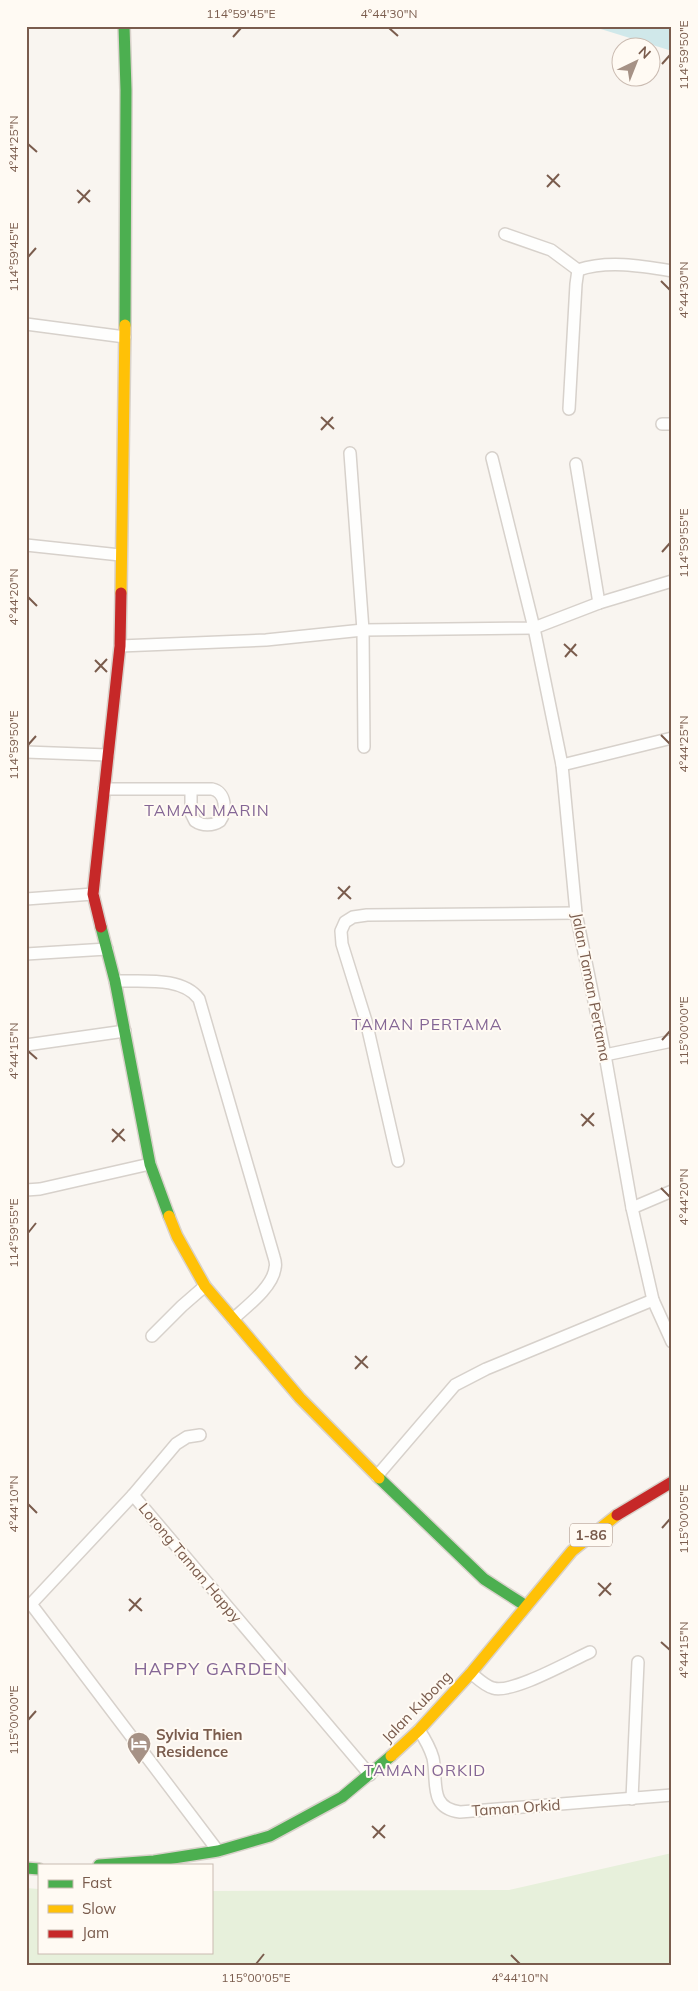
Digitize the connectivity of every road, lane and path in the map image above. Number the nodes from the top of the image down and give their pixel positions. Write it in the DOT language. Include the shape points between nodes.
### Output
graph roads {
  1 [pos="124,26"];
  2 [pos="505,234"];
  3 [pos="578,270"];
  4 [pos="672,271"];
  5 [pos="26,324"];
  6 [pos="125,337"];
  7 [pos="570,409"];
  8 [pos="350,453"];
  9 [pos="492,458"];
  10 [pos="576,464"];
  11 [pos="26,545"];
  12 [pos="120,555"];
  13 [pos="672,581"];
  14 [pos="598,603"];
  15 [pos="534,628"];
  16 [pos="363,630"];
  17 [pos="120,646"];
  18 [pos="672,738"];
  19 [pos="364,747"];
  20 [pos="26,752"];
  21 [pos="108,755"];
  22 [pos="562,765"];
  23 [pos="104,789"];
  24 [pos="191,789"];
  25 [pos="92,894"];
  26 [pos="26,899"];
  27 [pos="576,914"];
  28 [pos="107,948"];
  29 [pos="26,954"];
  30 [pos="114,982"];
  31 [pos="125,1030"];
  32 [pos="672,1040"];
  33 [pos="26,1046"];
  34 [pos="606,1055"];
  35 [pos="398,1160"];
  36 [pos="150,1164"];
  37 [pos="26,1190"];
  38 [pos="672,1191"];
  39 [pos="632,1208"];
  40 [pos="205,1286"];
  41 [pos="654,1300"];
  42 [pos="233,1319"];
  43 [pos="152,1336"];
  44 [pos="672,1342"];
  45 [pos="200,1435"];
  46 [pos="377,1476"];
  47 [pos="672,1482"];
  48 [pos="133,1495"];
  49 [pos="29,1606"];
  50 [pos="526,1606"];
  51 [pos="590,1652"];
  52 [pos="638,1662"];
  53 [pos="471,1673"];
  54 [pos="419,1730"];
  55 [pos="370,1774"];
  56 [pos="672,1795"];
  57 [pos="632,1799"];
  58 [pos="218,1851"];
  59 [pos="112,1864"];
  1 -- 6 [label="main road"];
  2 -- 3 [label="street" via="551,250"];
  3 -- 4 [label="street" via="599,265 637,265"];
  3 -- 7 [label="street"];
  5 -- 6 [label="street"];
  6 -- 12 [label="main road"];
  8 -- 16 [label="street"];
  9 -- 15 [label="street, Jalan Taman Pertama"];
  10 -- 14 [label="street"];
  11 -- 12 [label="street"];
  12 -- 17 [label="main road"];
  13 -- 14 [label="street"];
  14 -- 15 [label="street"];
  15 -- 16 [label="street"];
  15 -- 22 [label="street, Jalan Taman Pertama"];
  16 -- 17 [label="street" via="266,640"];
  16 -- 19 [label="street"];
  17 -- 21 [label="main road"];
  18 -- 22 [label="street"];
  20 -- 21 [label="street"];
  21 -- 23 [label="main road"];
  22 -- 27 [label="street, Jalan Taman Pertama"];
  23 -- 24 [label="street"];
  23 -- 25 [label="main road"];
  25 -- 26 [label="street"];
  25 -- 28 [label="main road"];
  27 -- 34 [label="street, Jalan Taman Pertama"];
  27 -- 35 [label="street" via="367,915 345,922 342,944 366,1021"];
  28 -- 29 [label="street"];
  28 -- 30 [label="main road"];
  30 -- 31 [label="main road"];
  30 -- 42 [label="street" via="178,983 194,991 199,999 276,1268 266,1288"];
  31 -- 33 [label="street"];
  31 -- 36 [label="main road"];
  32 -- 34 [label="street"];
  34 -- 39 [label="street, Jalan Taman Pertama"];
  36 -- 37 [label="street"];
  36 -- 40 [label="main road" via="177,1236"];
  38 -- 39 [label="street"];
  39 -- 41 [label="street, Jalan Taman Pertama"];
  40 -- 42 [label="main road"];
  40 -- 43 [label="street"];
  41 -- 44 [label="street, Jalan Taman Pertama"];
  41 -- 46 [label="street" via="455,1385"];
  42 -- 46 [label="main road" via="300,1398"];
  45 -- 48 [label="street" via="176,1444"];
  46 -- 50 [label="main road" via="484,1579"];
  47 -- 50 [label="main road, Jalan Kubong / 1-86" via="623,1510 578,1546"];
  48 -- 49 [label="street, Lorong Taman Happy"];
  48 -- 55 [label="street, Lorong Taman Happy"];
  49 -- 58 [label="street, Lorong Taman Happy"];
  50 -- 53 [label="main road, Jalan Kubong / 1-86"];
  51 -- 53 [label="street" via="503,1690 491,1688"];
  52 -- 57 [label="street"];
  53 -- 54 [label="main road, Jalan Kubong / 1-86"];
  54 -- 55 [label="main road, Jalan Kubong / 1-86"];
  54 -- 57 [label="street, Taman Orkid" via="433,1759 438,1800 451,1811"];
  55 -- 58 [label="main road, Jalan Kubong / 1-86" via="342,1797 270,1836"];
  56 -- 57 [label="street, Taman Orkid"];
  58 -- 59 [label="main road, Jalan Kubong / 1-86"];
}
